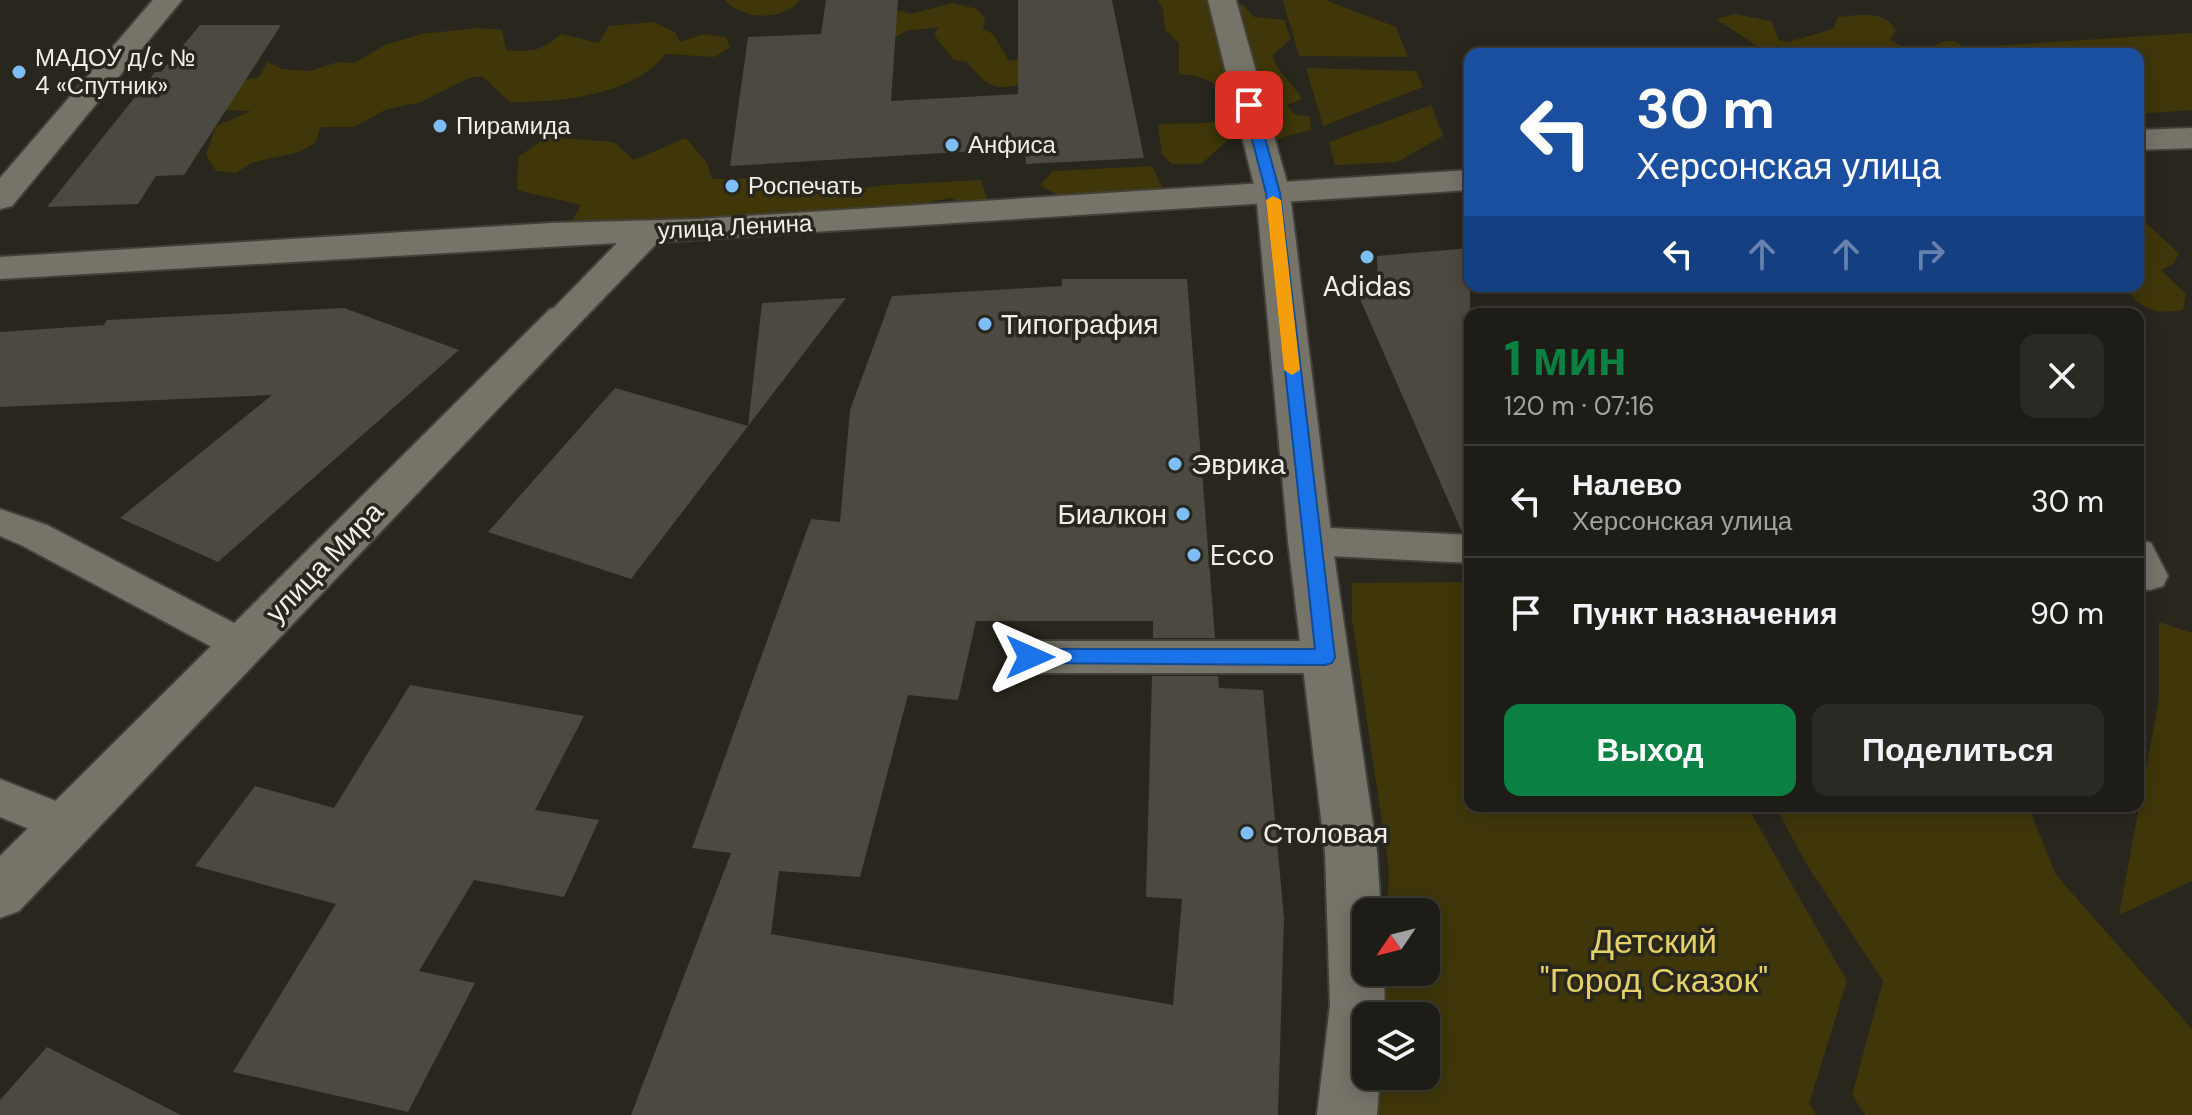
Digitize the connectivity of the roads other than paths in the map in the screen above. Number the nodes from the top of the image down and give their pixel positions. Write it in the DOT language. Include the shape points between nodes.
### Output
graph roads {
  1 [pos="168,0"];
  2 [pos="1222,0"];
  3 [pos="2192,138"];
  4 [pos="2144,140"];
  5 [pos="1464,180"];
  6 [pos="1273,193"];
  7 [pos="0,199"];
  8 [pos="649,231"];
  9 [pos="0,268"];
  10 [pos="0,522"];
  11 [pos="1310,541"];
  12 [pos="1464,549"];
  13 [pos="242,645"];
  14 [pos="1030,657"];
  15 [pos="1325,657"];
  16 [pos="0,798"];
  17 [pos="66,825"];
  18 [pos="0,893"];
  19 [pos="1347,1115"];
  1 -- 7 [label="street"];
  2 -- 6 [label="street"];
  3 -- 4 [label="street"];
  5 -- 6 [label="street, улица Ленина"];
  6 -- 8 [label="street, улица Ленина"];
  6 -- 11 [label="street"];
  8 -- 9 [label="street, улица Ленина"];
  8 -- 13 [label="street, улица Мира"];
  10 -- 13 [label="lane"];
  11 -- 12 [label="lane"];
  11 -- 15 [label="street"];
  13 -- 17 [label="street, улица Мира"];
  14 -- 15 [label="lane"];
  15 -- 19 [label="street" via="1352,867 1358,1005"];
  16 -- 17 [label="lane"];
  17 -- 18 [label="street, улица Мира"];
}
